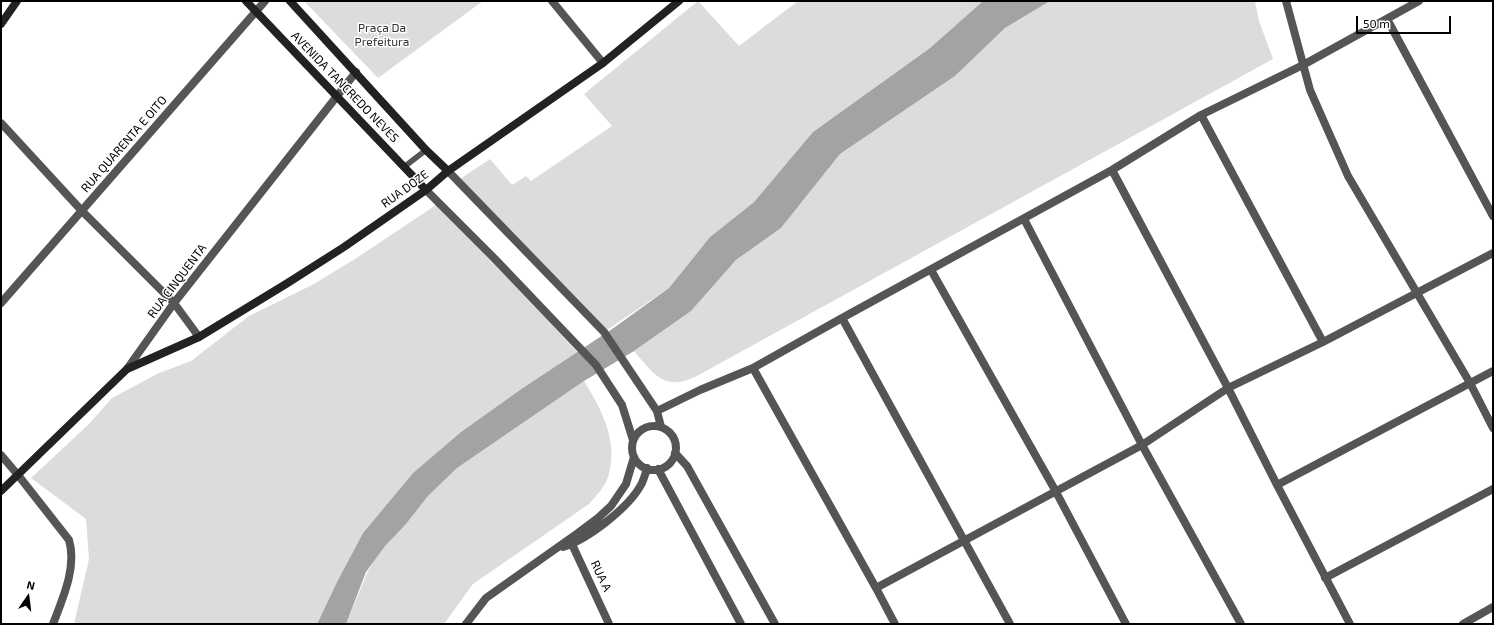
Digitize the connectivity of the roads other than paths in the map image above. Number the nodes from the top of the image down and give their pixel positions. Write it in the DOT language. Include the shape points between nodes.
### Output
graph roads {
  1 [pos="17,1"];
  2 [pos="246,1"];
  3 [pos="265,1"];
  4 [pos="290,1"];
  5 [pos="552,1"];
  6 [pos="679,1"];
  7 [pos="1286,1"];
  8 [pos="1419,1"];
  9 [pos="255,10"];
  10 [pos="1387,19"];
  11 [pos="1,24"];
  12 [pos="603,63"];
  13 [pos="1303,65"];
  14 [pos="356,72"];
  15 [pos="336,96"];
  16 [pos="1201,115"];
  17 [pos="1,123"];
  18 [pos="426,150"];
  19 [pos="404,167"];
  20 [pos="1112,170"];
  21 [pos="448,171"];
  22 [pos="426,190"];
  23 [pos="82,211"];
  24 [pos="1493,216"];
  25 [pos="1024,219"];
  26 [pos="1493,253"];
  27 [pos="930,270"];
  28 [pos="1417,293"];
  29 [pos="1,303"];
  30 [pos="174,303"];
  31 [pos="842,318"];
  32 [pos="199,337"];
  33 [pos="1323,342"];
  34 [pos="754,368"];
  35 [pos="126,369"];
  36 [pos="1493,371"];
  37 [pos="1470,383"];
  38 [pos="1228,388"];
  39 [pos="657,411"];
  40 [pos="661,427"];
  41 [pos="1493,428"];
  42 [pos="634,440"];
  43 [pos="1142,445"];
  44 [pos="675,453"];
  45 [pos="1,455"];
  46 [pos="634,457"];
  47 [pos="647,468"];
  48 [pos="658,469"];
  49 [pos="18,475"];
  50 [pos="1276,485"];
  51 [pos="1493,489"];
  52 [pos="1055,490"];
  53 [pos="1,491"];
  54 [pos="965,539"];
  55 [pos="571,542"];
  56 [pos="1325,578"];
  57 [pos="876,588"];
  58 [pos="1493,607"];
  59 [pos="53,624"];
  60 [pos="466,624"];
  61 [pos="609,624"];
  62 [pos="741,624"];
  63 [pos="775,624"];
  64 [pos="895,624"];
  65 [pos="1010,624"];
  66 [pos="1126,624"];
  67 [pos="1241,624"];
  68 [pos="1350,624"];
  69 [pos="1463,624"];
  1 -- 11 [label="street"];
  2 -- 9 [label="street, AVENIDA TANCREDO NEVES"];
  3 -- 9 [label="street, RUA QUARENTA E OITO"];
  4 -- 14 [label="street, AVENIDA TANCREDO NEVES"];
  5 -- 12 [label="street"];
  6 -- 12 [label="street, RUA DOZE"];
  7 -- 13 [label="street"];
  8 -- 10 [label="street"];
  9 -- 15 [label="street, AVENIDA TANCREDO NEVES"];
  9 -- 23 [label="street, RUA QUARENTA E OITO"];
  10 -- 13 [label="street"];
  10 -- 24 [label="street"];
  12 -- 21 [label="street, RUA DOZE"];
  13 -- 16 [label="street"];
  13 -- 28 [label="street" via="1310,90 1348,176"];
  14 -- 15 [label="street, RUA CINQUENTA"];
  14 -- 18 [label="street, AVENIDA TANCREDO NEVES"];
  15 -- 19 [label="street, AVENIDA TANCREDO NEVES"];
  15 -- 30 [label="street, RUA CINQUENTA"];
  16 -- 20 [label="street"];
  16 -- 33 [label="street"];
  17 -- 23 [label="street"];
  18 -- 19 [label="lane"];
  18 -- 21 [label="street, AVENIDA TANCREDO NEVES"];
  19 -- 22 [label="street, AVENIDA TANCREDO NEVES"];
  20 -- 25 [label="street"];
  20 -- 38 [label="street"];
  21 -- 22 [label="street, RUA DOZE"];
  21 -- 39 [label="street" via="604,332"];
  22 -- 32 [label="street, RUA DOZE" via="344,248"];
  22 -- 42 [label="street" via="596,365 622,405"];
  23 -- 29 [label="street, RUA QUARENTA E OITO"];
  23 -- 30 [label="street"];
  25 -- 27 [label="street"];
  25 -- 43 [label="street"];
  26 -- 28 [label="street"];
  27 -- 31 [label="street"];
  27 -- 52 [label="street"];
  28 -- 33 [label="street"];
  28 -- 37 [label="street"];
  30 -- 32 [label="street"];
  30 -- 35 [label="street, RUA CINQUENTA"];
  31 -- 34 [label="street"];
  31 -- 54 [label="street"];
  32 -- 35 [label="street, RUA DOZE"];
  33 -- 38 [label="street"];
  34 -- 39 [label="street"];
  34 -- 57 [label="street"];
  35 -- 49 [label="street, RUA CINQUENTA"];
  36 -- 37 [label="street"];
  37 -- 41 [label="street"];
  37 -- 50 [label="street"];
  38 -- 43 [label="street"];
  38 -- 50 [label="street"];
  39 -- 40 [label="street"];
  40 -- 42 [label="street" via="648,426 637,434"];
  40 -- 44 [label="street" via="672,435"];
  42 -- 46 [label="street"];
  43 -- 52 [label="street"];
  43 -- 67 [label="street"];
  44 -- 48 [label="street" via="669,463"];
  44 -- 63 [label="street" via="687,466"];
  45 -- 49 [label="street"];
  46 -- 47 [label="street"];
  46 -- 55 [label="street" via="626,484 611,506"];
  47 -- 48 [label="street"];
  47 -- 55 [label="street" via="643,482 623,506 604,524"];
  48 -- 62 [label="street"];
  49 -- 53 [label="street, RUA CINQUENTA"];
  49 -- 59 [label="street" via="66,535 71,550 70,573"];
  50 -- 56 [label="street"];
  51 -- 56 [label="street"];
  52 -- 54 [label="street"];
  52 -- 66 [label="street"];
  54 -- 57 [label="street"];
  54 -- 65 [label="street"];
  55 -- 60 [label="street" via="527,568 486,598"];
  55 -- 61 [label="street, RUA A"];
  56 -- 68 [label="street"];
  57 -- 64 [label="street"];
  58 -- 69 [label="street"];
}
